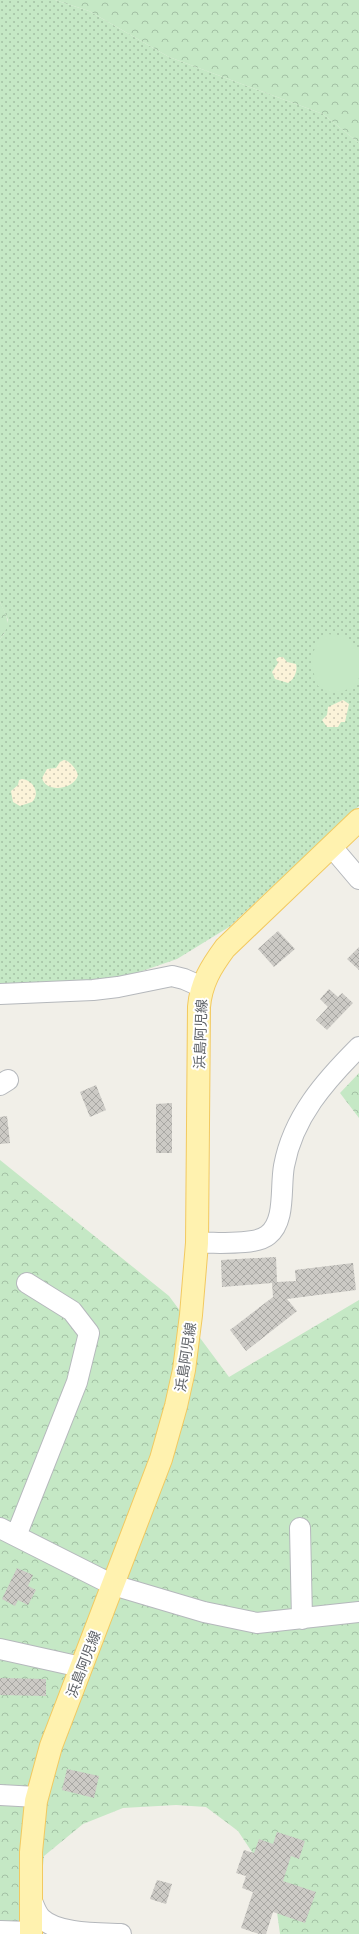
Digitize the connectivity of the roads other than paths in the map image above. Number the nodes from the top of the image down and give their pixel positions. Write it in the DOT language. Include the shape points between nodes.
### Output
graph roads {
  1 [pos="359,820"];
  2 [pos="331,846"];
  3 [pos="359,879"];
  4 [pos="202,987"];
  5 [pos="0,994"];
  6 [pos="359,1047"];
  7 [pos="197,1243"];
  8 [pos="27,1283"];
  9 [pos="300,1528"];
  10 [pos="8,1532"];
  11 [pos="113,1585"];
  12 [pos="359,1612"];
  13 [pos="302,1619"];
  14 [pos="0,1648"];
  15 [pos="81,1667"];
  16 [pos="0,1795"];
  17 [pos="37,1797"];
  18 [pos="31,1899"];
  19 [pos="0,1931"];
  20 [pos="31,1933"];
  21 [pos="64,1933"];
  22 [pos="121,1934"];
  1 -- 2 [label="main road, 浜島阿児線"];
  2 -- 3 [label="street"];
  2 -- 4 [label="main road, 浜島阿児線" via="225,948 211,967"];
  4 -- 5 [label="street" via="172,976 93,990"];
  4 -- 7 [label="main road, 浜島阿児線" via="199,1007"];
  6 -- 7 [label="street" via="325,1083 301,1117 288,1151 281,1190 280,1221 274,1230 259,1241"];
  7 -- 11 [label="main road, 浜島阿児線" via="192,1315 176,1406 161,1459"];
  8 -- 10 [label="street" via="72,1311 89,1333 77,1382"];
  9 -- 13 [label="street"];
  10 -- 11 [label="street"];
  11 -- 13 [label="street" via="204,1612 257,1623"];
  11 -- 15 [label="main road, 浜島阿児線"];
  12 -- 13 [label="street"];
  14 -- 15 [label="street"];
  15 -- 17 [label="main road, 浜島阿児線" via="51,1746"];
  16 -- 17 [label="street"];
  17 -- 18 [label="main road, 浜島阿児線" via="31,1852"];
  18 -- 20 [label="main road, 浜島阿児線"];
  18 -- 21 [label="street" via="40,1918"];
  19 -- 20 [label="street"];
  21 -- 22 [label="street"];
}
